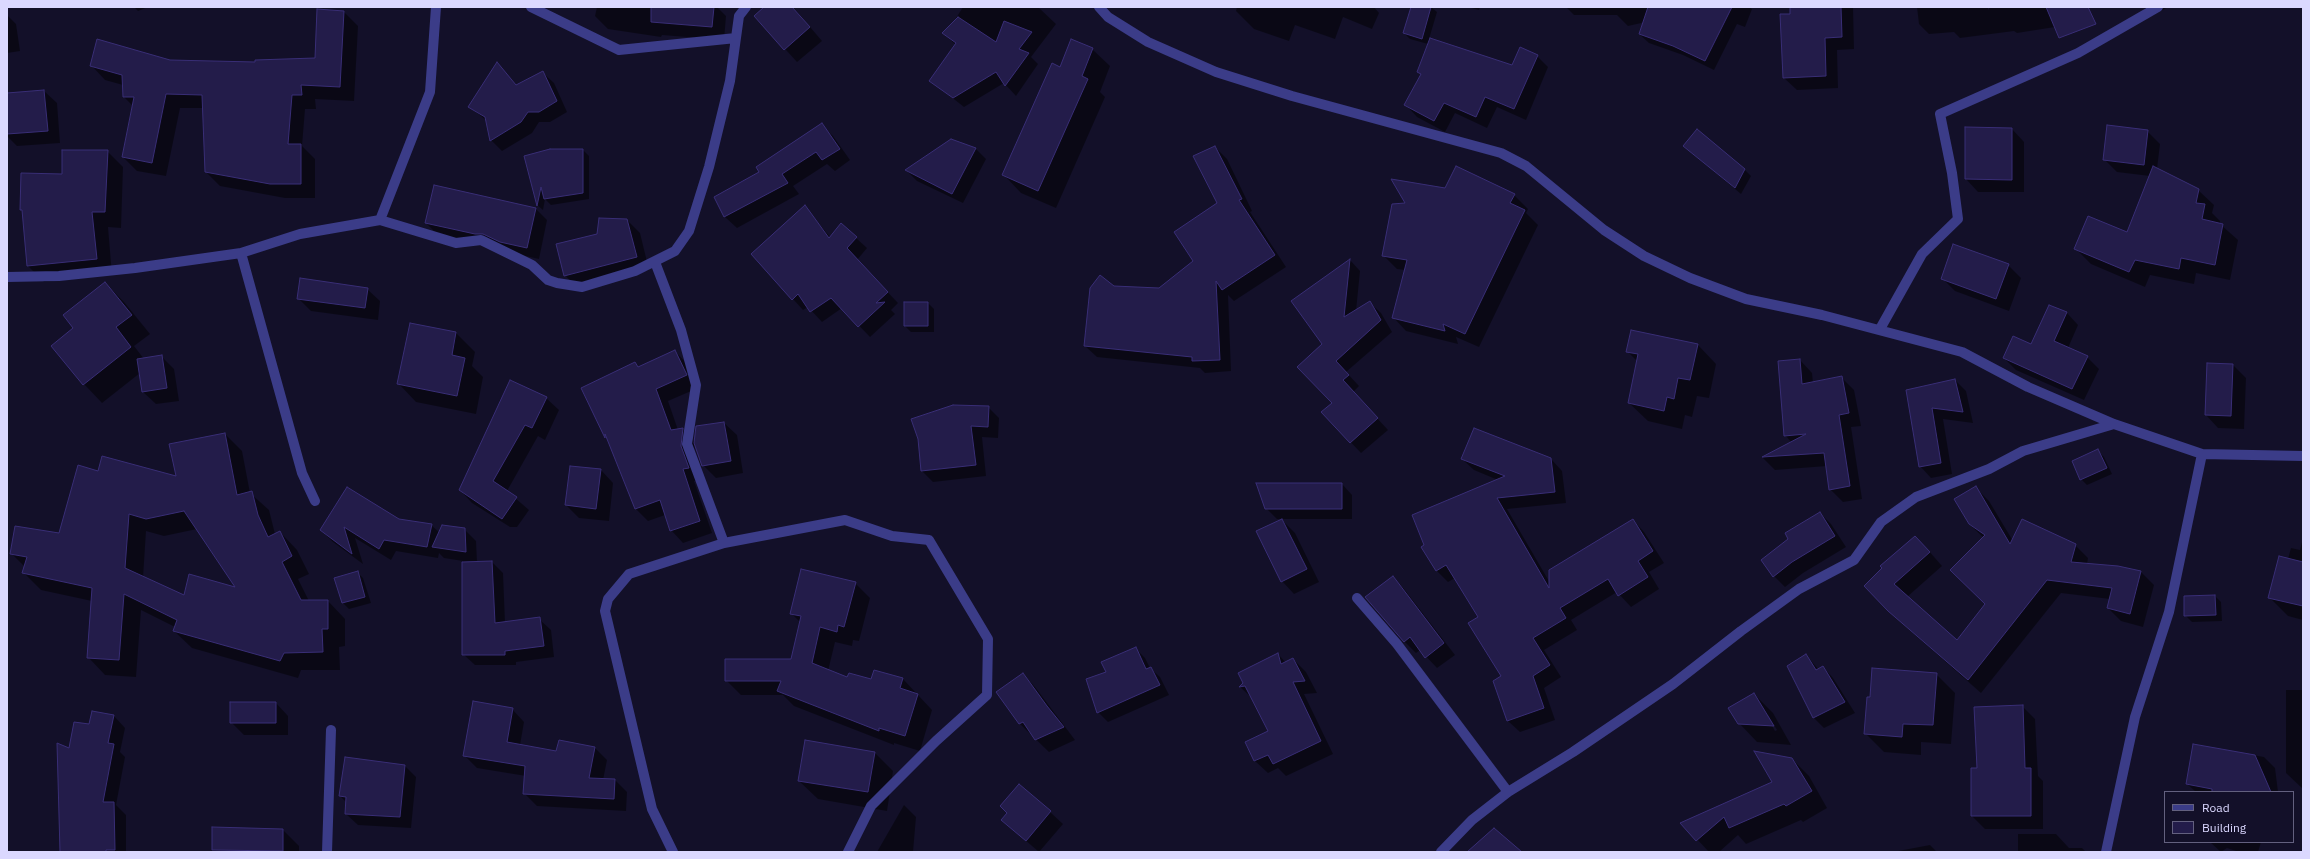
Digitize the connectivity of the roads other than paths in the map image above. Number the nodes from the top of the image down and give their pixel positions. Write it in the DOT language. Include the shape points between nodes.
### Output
graph roads {
  1 [pos="436,7"];
  2 [pos="531,7"];
  3 [pos="746,7"];
  4 [pos="1099,7"];
  5 [pos="2158,7"];
  6 [pos="736,38"];
  7 [pos="380,220"];
  8 [pos="241,253"];
  9 [pos="655,262"];
  10 [pos="7,277"];
  11 [pos="1880,329"];
  12 [pos="2114,424"];
  13 [pos="2202,454"];
  14 [pos="2303,456"];
  15 [pos="315,501"];
  16 [pos="724,543"];
  17 [pos="1357,598"];
  18 [pos="330,730"];
  19 [pos="1508,792"];
  20 [pos="327,852"];
  21 [pos="673,852"];
  22 [pos="848,852"];
  23 [pos="1440,852"];
  24 [pos="2106,852"];
  1 -- 7 [label="street" via="430,92"];
  2 -- 6 [label="street" via="619,50"];
  3 -- 6 [label="street" via="739,16"];
  4 -- 11 [label="street" via="1108,17 1148,42 1216,72 1292,96 1501,153 1526,166 1604,230 1644,256 1690,278 1746,299"];
  5 -- 11 [label="street" via="2078,52 1940,114 1958,219 1922,254"];
  6 -- 9 [label="street" via="730,81 689,231 675,251"];
  7 -- 8 [label="street" via="300,234"];
  7 -- 9 [label="street" via="456,243 481,240 532,265 548,280 582,287 622,276"];
  8 -- 10 [label="street" via="120,270 59,276"];
  8 -- 15 [label="street" via="302,473"];
  9 -- 16 [label="street" via="681,330 696,385 688,444"];
  11 -- 12 [label="street" via="1962,352 2028,388"];
  12 -- 13 [label="street"];
  12 -- 19 [label="street" via="2023,451 1989,469 1916,497 1881,522 1854,560 1799,589 1673,684 1573,752"];
  13 -- 14 [label="street"];
  13 -- 24 [label="street" via="2169,612 2135,717"];
  16 -- 21 [label="street" via="629,574 608,599 605,612 652,810"];
  16 -- 22 [label="street" via="845,520 892,536 929,540 988,639 987,695 936,741 871,806"];
  17 -- 19 [label="street" via="1397,644"];
  18 -- 20 [label="street"];
  19 -- 23 [label="street" via="1472,820"];
}
